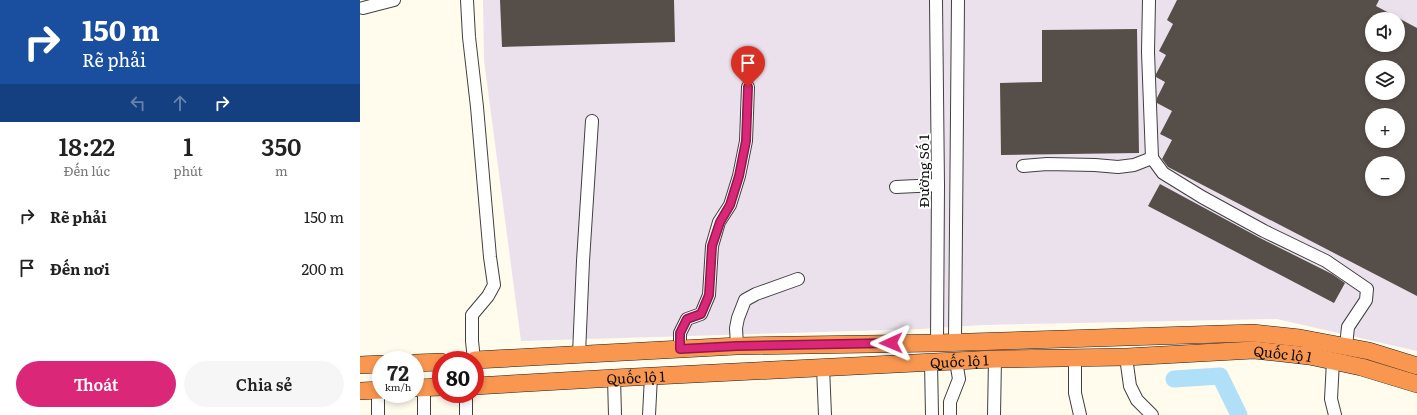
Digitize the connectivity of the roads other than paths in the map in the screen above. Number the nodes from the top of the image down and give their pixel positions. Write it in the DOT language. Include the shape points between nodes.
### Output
graph roads {
  1 [pos="394,0"];
  2 [pos="467,0"];
  3 [pos="936,0"];
  4 [pos="958,0"];
  5 [pos="1149,0"];
  6 [pos="364,8"];
  7 [pos="748,87"];
  8 [pos="592,121"];
  9 [pos="1152,158"];
  10 [pos="1023,166"];
  11 [pos="938,185"];
  12 [pos="896,187"];
  13 [pos="798,279"];
  14 [pos="955,342"];
  15 [pos="937,343"];
  16 [pos="737,346"];
  17 [pos="1346,346"];
  18 [pos="680,349"];
  19 [pos="473,351"];
  20 [pos="579,354"];
  21 [pos="1126,357"];
  22 [pos="1075,358"];
  23 [pos="484,359"];
  24 [pos="995,359"];
  25 [pos="956,361"];
  26 [pos="1333,361"];
  27 [pos="934,362"];
  28 [pos="372,364"];
  29 [pos="360,365"];
  30 [pos="1417,366"];
  31 [pos="823,367"];
  32 [pos="651,376"];
  33 [pos="614,378"];
  34 [pos="1417,384"];
  35 [pos="484,385"];
  36 [pos="427,388"];
  37 [pos="372,390"];
  38 [pos="360,391"];
  39 [pos="379,403"];
  40 [pos="466,403"];
  41 [pos="378,415"];
  42 [pos="424,415"];
  43 [pos="466,415"];
  44 [pos="615,415"];
  45 [pos="649,415"];
  46 [pos="825,415"];
  47 [pos="932,415"];
  48 [pos="950,415"];
  49 [pos="994,415"];
  50 [pos="1080,415"];
  51 [pos="1152,415"];
  52 [pos="1335,415"];
  1 -- 6 [label="street"];
  2 -- 19 [label="street" via="494,285 472,315"];
  3 -- 11 [label="street, Đường Số 1"];
  4 -- 14 [label="street"];
  5 -- 9 [label="street"];
  7 -- 18 [label="street" via="746,141 730,205 720,222 712,246 709,295 701,314 687,319 680,333"];
  8 -- 20 [label="street"];
  9 -- 10 [label="street" via="1134,166 1118,167 1047,164"];
  9 -- 17 [label="street" via="1163,173 1195,193 1326,261 1367,288 1366,300 1348,327"];
  11 -- 12 [label="street"];
  11 -- 15 [label="street, Đường Số 1"];
  13 -- 16 [label="street" via="745,300 736,328"];
  14 -- 15 [label="highway, Quốc lộ 1"];
  14 -- 17 [label="highway, Quốc lộ 1" via="1253,333"];
  14 -- 25 [label="highway"];
  15 -- 16 [label="highway, Quốc lộ 1"];
  15 -- 27 [label="highway"];
  16 -- 18 [label="highway, Quốc lộ 1"];
  17 -- 30 [label="highway, Quốc lộ 1"];
  18 -- 20 [label="highway, Quốc lộ 1"];
  20 -- 23 [label="highway, Quốc lộ 1"];
  21 -- 22 [label="highway, Quốc lộ 1"];
  21 -- 26 [label="highway, Quốc lộ 1" via="1254,350"];
  21 -- 51 [label="street" via="1130,386 1136,400"];
  22 -- 24 [label="highway, Quốc lộ 1"];
  22 -- 50 [label="street" via="1075,393"];
  24 -- 25 [label="highway, Quốc lộ 1"];
  24 -- 49 [label="street"];
  25 -- 27 [label="highway, Quốc lộ 1"];
  25 -- 48 [label="street" via="959,379 950,402"];
  26 -- 34 [label="highway, Quốc lộ 1"];
  26 -- 52 [label="street" via="1331,400"];
  27 -- 31 [label="highway, Quốc lộ 1"];
  27 -- 47 [label="street"];
  28 -- 29 [label="highway"];
  31 -- 32 [label="highway, Quốc lộ 1"];
  31 -- 46 [label="street"];
  32 -- 33 [label="highway, Quốc lộ 1"];
  32 -- 45 [label="street"];
  33 -- 35 [label="highway, Quốc lộ 1"];
  33 -- 44 [label="street"];
  36 -- 42 [label="street"];
  37 -- 38 [label="highway"];
  39 -- 41 [label="street"];
  40 -- 43 [label="street"];
}
